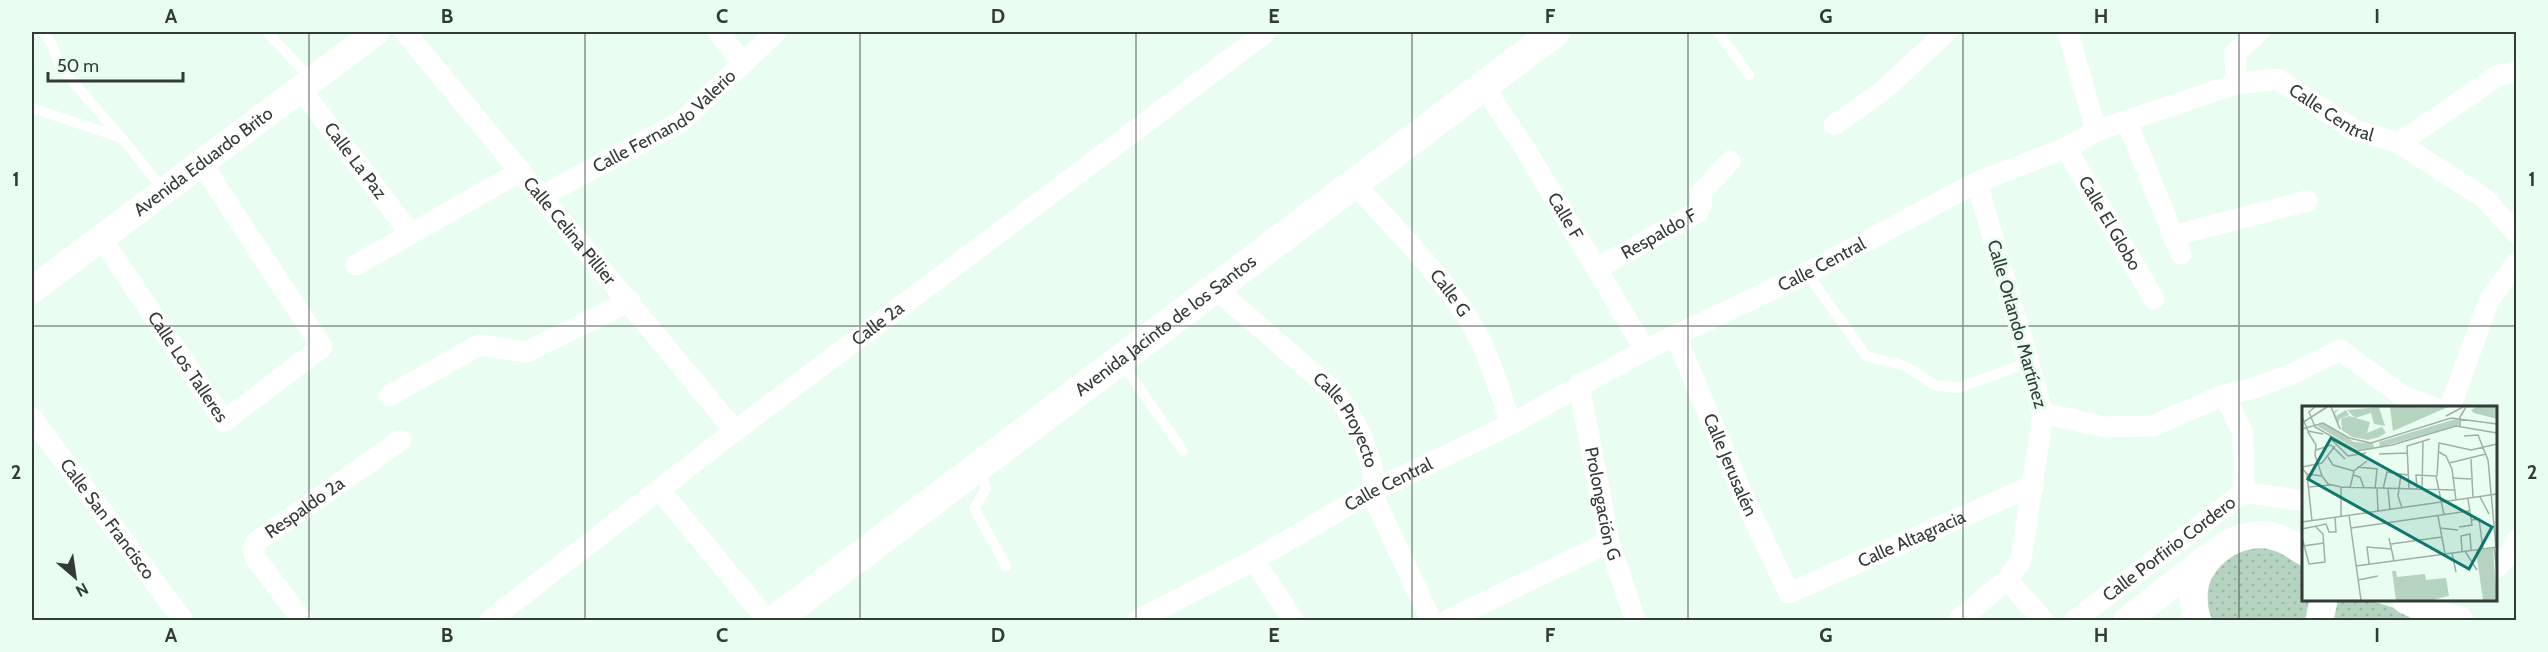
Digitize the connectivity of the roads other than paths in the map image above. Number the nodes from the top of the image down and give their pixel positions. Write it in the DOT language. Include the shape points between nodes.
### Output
graph roads {
  1 [pos="42,32"];
  2 [pos="267,32"];
  3 [pos="376,32"];
  4 [pos="405,32"];
  5 [pos="718,32"];
  6 [pos="776,32"];
  7 [pos="1266,32"];
  8 [pos="1555,32"];
  9 [pos="1718,32"];
  10 [pos="1947,32"];
  11 [pos="2068,32"];
  12 [pos="2259,32"];
  13 [pos="743,63"];
  14 [pos="2517,72"];
  15 [pos="1749,75"];
  16 [pos="2236,84"];
  17 [pos="307,85"];
  18 [pos="1483,86"];
  19 [pos="32,108"];
  20 [pos="2127,122"];
  21 [pos="1834,125"];
  22 [pos="2096,131"];
  23 [pos="122,138"];
  24 [pos="2399,143"];
  25 [pos="2066,148"];
  26 [pos="1730,161"];
  27 [pos="202,164"];
  28 [pos="521,171"];
  29 [pos="1977,182"];
  30 [pos="1354,183"];
  31 [pos="165,192"];
  32 [pos="542,196"];
  33 [pos="2307,201"];
  34 [pos="410,233"];
  35 [pos="2517,233"];
  36 [pos="102,239"];
  37 [pos="2517,263"];
  38 [pos="356,265"];
  39 [pos="1598,268"];
  40 [pos="1807,273"];
  41 [pos="1215,288"];
  42 [pos="32,290"];
  43 [pos="2154,299"];
  44 [pos="630,301"];
  45 [pos="1675,335"];
  46 [pos="1645,350"];
  47 [pos="1120,360"];
  48 [pos="2030,362"];
  49 [pos="1579,384"];
  50 [pos="2224,395"];
  51 [pos="389,396"];
  52 [pos="2430,406"];
  53 [pos="2451,406"];
  54 [pos="2043,413"];
  55 [pos="32,418"];
  56 [pos="1511,424"];
  57 [pos="735,431"];
  58 [pos="401,440"];
  59 [pos="1183,451"];
  60 [pos="979,466"];
  61 [pos="2034,485"];
  62 [pos="659,489"];
  63 [pos="1371,492"];
  64 [pos="2244,492"];
  65 [pos="2302,501"];
  66 [pos="2517,540"];
  67 [pos="1609,542"];
  68 [pos="2302,551"];
  69 [pos="2212,554"];
  70 [pos="1254,560"];
  71 [pos="1006,566"];
  72 [pos="2497,567"];
  73 [pos="2007,580"];
  74 [pos="1789,593"];
  75 [pos="2323,601"];
  76 [pos="2409,601"];
  77 [pos="2449,612"];
  78 [pos="1169,614"];
  79 [pos="292,617"];
  80 [pos="1959,620"];
  81 [pos="183,621"];
  82 [pos="490,621"];
  83 [pos="767,621"];
  84 [pos="775,621"];
  85 [pos="1138,621"];
  86 [pos="1293,621"];
  87 [pos="1431,621"];
  88 [pos="1448,621"];
  89 [pos="1635,621"];
  90 [pos="2043,621"];
  91 [pos="2075,621"];
  92 [pos="2127,621"];
  93 [pos="2198,621"];
  94 [pos="2319,621"];
  1 -- 23 [label="lane" via="51,42 60,67"];
  2 -- 17 [label="lane"];
  3 -- 17 [label="street, Avenida Eduardo Brito"];
  4 -- 28 [label="street, Calle Celina Pillier"];
  5 -- 13 [label="street"];
  6 -- 13 [label="street, Calle Fernando Valerio"];
  7 -- 57 [label="street, Calle 2a"];
  8 -- 18 [label="main road, Avenida Jacinto de los Santos"];
  9 -- 15 [label="lane"];
  10 -- 21 [label="street" via="1880,93"];
  11 -- 22 [label="street"];
  12 -- 16 [label="street" via="2235,53"];
  13 -- 32 [label="street, Calle Fernando Valerio" via="682,121"];
  14 -- 24 [label="street, Calle Central" via="2499,75"];
  16 -- 20 [label="street, Calle Central"];
  16 -- 24 [label="street, Calle Central" via="2277,79 2354,130"];
  17 -- 27 [label="street, Avenida Eduardo Brito"];
  17 -- 34 [label="street, Calle La Paz"];
  18 -- 30 [label="main road, Avenida Jacinto de los Santos"];
  18 -- 39 [label="street, Calle F"];
  19 -- 23 [label="lane"];
  20 -- 22 [label="street, Calle Central"];
  20 -- 33 [label="street" via="2177,245"];
  22 -- 25 [label="street, Calle Central"];
  23 -- 31 [label="lane"];
  24 -- 35 [label="street" via="2484,198"];
  25 -- 29 [label="street, Calle Central"];
  25 -- 43 [label="street, Calle El Globo"];
  26 -- 39 [label="street, Respaldo F" via="1700,194 1698,212"];
  27 -- 31 [label="street, Avenida Eduardo Brito"];
  27 -- 36 [label="street, Calle Los Talleres" via="322,346 224,421"];
  28 -- 32 [label="street, Calle Celina Pillier"];
  28 -- 34 [label="street"];
  29 -- 40 [label="street, Calle Central"];
  29 -- 48 [label="street, Calle Orlando Martínez"];
  30 -- 41 [label="main road, Avenida Jacinto de los Santos"];
  30 -- 56 [label="street, Calle G" via="1443,286 1468,321 1483,345"];
  31 -- 36 [label="street, Avenida Eduardo Brito"];
  32 -- 44 [label="street, Calle Celina Pillier"];
  34 -- 38 [label="street"];
  36 -- 42 [label="street, Avenida Eduardo Brito"];
  37 -- 53 [label="street" via="2489,300"];
  39 -- 46 [label="street, Calle F"];
  40 -- 45 [label="street, Calle Central"];
  40 -- 48 [label="lane" via="1866,356 1905,366 1935,385 1958,388"];
  41 -- 47 [label="main road, Avenida Jacinto de los Santos"];
  41 -- 63 [label="street, Calle Proyecto" via="1338,396 1373,468 1375,482"];
  44 -- 51 [label="street" via="526,352 479,345"];
  44 -- 57 [label="street, Calle Celina Pillier"];
  45 -- 46 [label="street, Calle Central"];
  45 -- 74 [label="street, Calle Jerusalén"];
  46 -- 49 [label="street, Calle Central"];
  47 -- 59 [label="lane"];
  47 -- 60 [label="main road, Avenida Jacinto de los Santos"];
  48 -- 54 [label="street, Calle Orlando Martínez"];
  49 -- 56 [label="street, Calle Central"];
  49 -- 67 [label="street, Prolongación G"];
  50 -- 52 [label="street" via="2290,375 2340,350 2404,397"];
  50 -- 54 [label="street" via="2152,426 2105,427"];
  50 -- 64 [label="street" via="2243,433"];
  54 -- 61 [label="street, Calle Orlando Martínez"];
  55 -- 81 [label="street, Calle San Francisco"];
  56 -- 63 [label="street, Calle Central"];
  57 -- 62 [label="street, Calle 2a"];
  58 -- 79 [label="street, Respaldo 2a" via="256,542 256,559"];
  60 -- 71 [label="lane" via="986,489 974,508"];
  60 -- 84 [label="main road, Avenida Jacinto de los Santos"];
  61 -- 73 [label="street, Calle Orlando Martínez" via="2025,549"];
  61 -- 74 [label="street, Calle Altagracia"];
  62 -- 82 [label="street, Calle 2a"];
  62 -- 83 [label="street"];
  63 -- 70 [label="street, Calle Central"];
  63 -- 87 [label="street, Calle Proyecto"];
  64 -- 65 [label="street, Calle Porfirio Cordero"];
  64 -- 91 [label="street, Calle Porfirio Cordero"];
  66 -- 72 [label="street"];
  67 -- 88 [label="street"];
  67 -- 89 [label="street, Prolongación G"];
  68 -- 69 [label="street" via="2268,535 2248,535"];
  69 -- 92 [label="street"];
  69 -- 93 [label="street" via="2200,572 2194,593"];
  70 -- 78 [label="street, Calle Central"];
  70 -- 86 [label="street"];
  73 -- 80 [label="street, Calle Orlando Martínez"];
  73 -- 90 [label="street"];
  75 -- 94 [label="street"];
  76 -- 77 [label="street"];
  78 -- 85 [label="street, Calle Central"];
}
